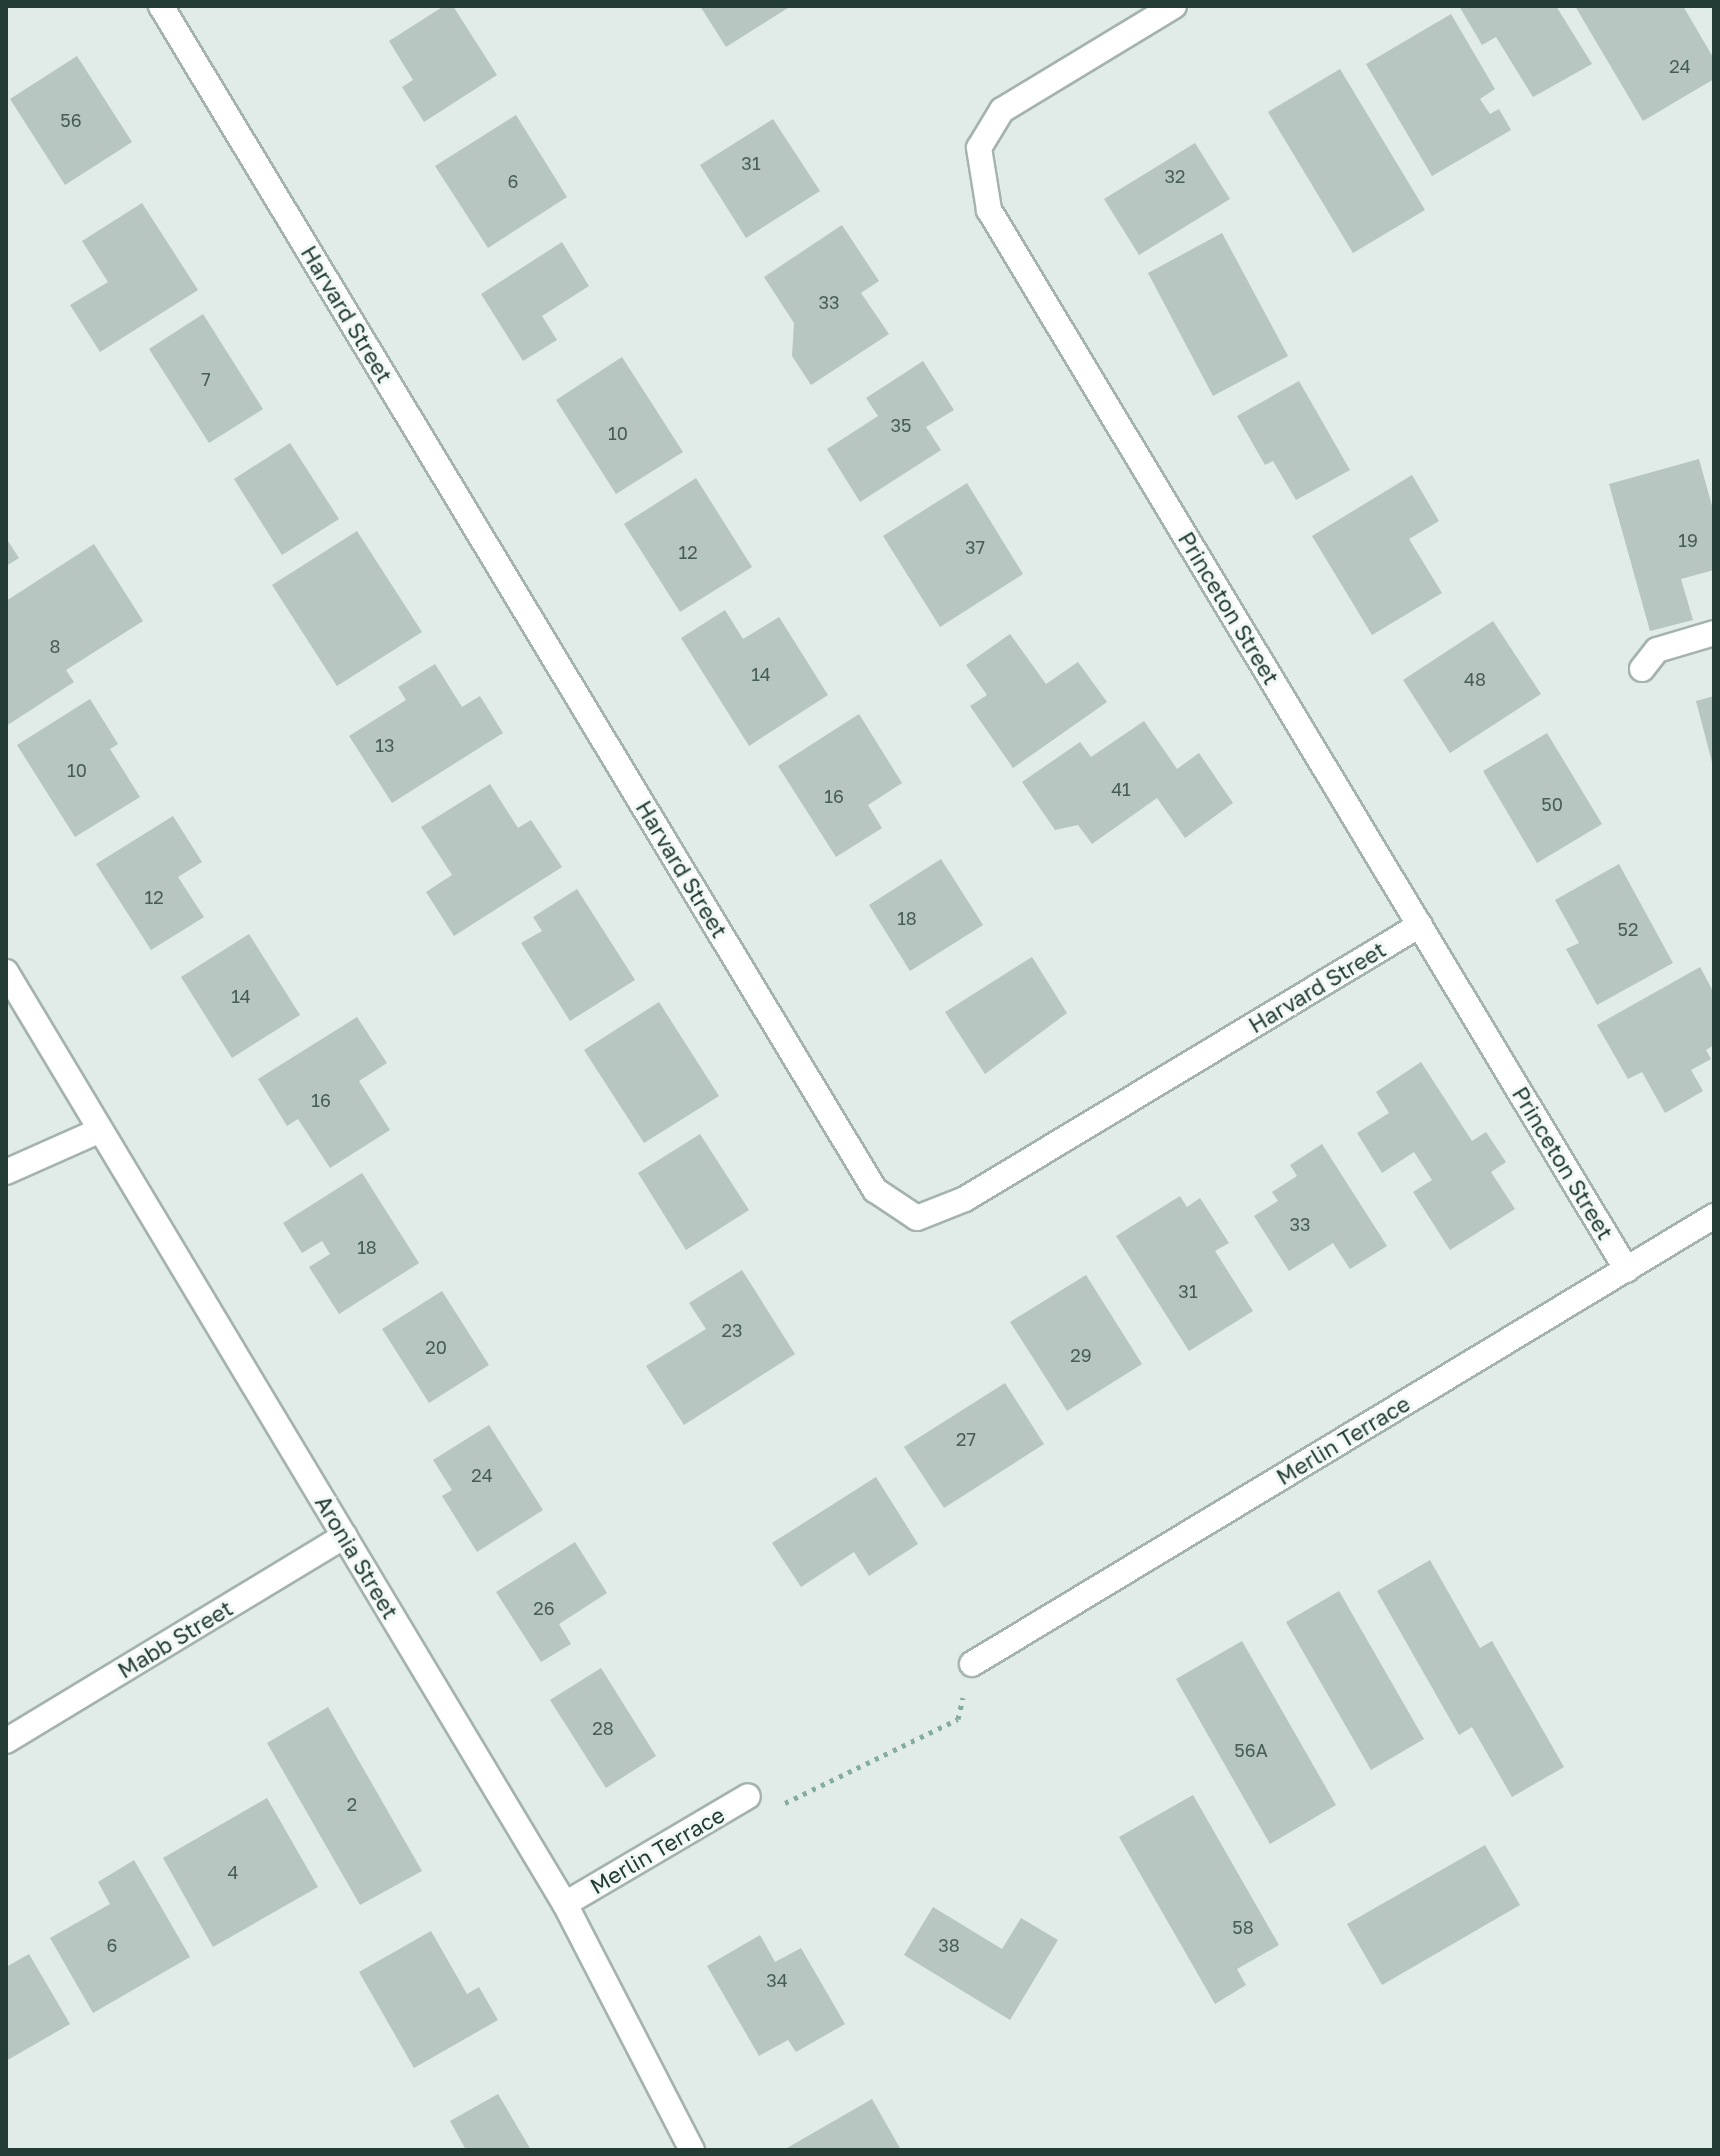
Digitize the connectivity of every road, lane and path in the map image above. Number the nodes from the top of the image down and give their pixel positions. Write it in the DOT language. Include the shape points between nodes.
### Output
graph roads {
  1 [pos="161,6"];
  2 [pos="1174,6"];
  3 [pos="1714,633"];
  4 [pos="1642,669"];
  5 [pos="1420,925"];
  6 [pos="6,972"];
  7 [pos="98,1131"];
  8 [pos="6,1172"];
  9 [pos="1714,1216"];
  10 [pos="1627,1270"];
  11 [pos="345,1536"];
  12 [pos="972,1664"];
  13 [pos="6,1741"];
  14 [pos="748,1796"];
  15 [pos="565,1904"];
  16 [pos="692,2150"];
  1 -- 5 [label="street, Harvard Street" via="875,1190 917,1218 965,1199"];
  2 -- 5 [label="street, Princeton Street" via="1002,110 979,148 989,210"];
  3 -- 4 [label="street" via="1665,646"];
  5 -- 10 [label="street, Princeton Street"];
  6 -- 7 [label="street, Aronia Street"];
  7 -- 8 [label="street"];
  7 -- 11 [label="street, Aronia Street"];
  9 -- 10 [label="street, Merlin Terrace"];
  10 -- 12 [label="street, Merlin Terrace"];
  11 -- 13 [label="street, Mabb Street"];
  11 -- 15 [label="street, Aronia Street"];
  12 -- 14 [label="path" via="958,1719 784,1803"];
  14 -- 15 [label="street, Merlin Terrace"];
  15 -- 16 [label="street, Aronia Street"];
}
